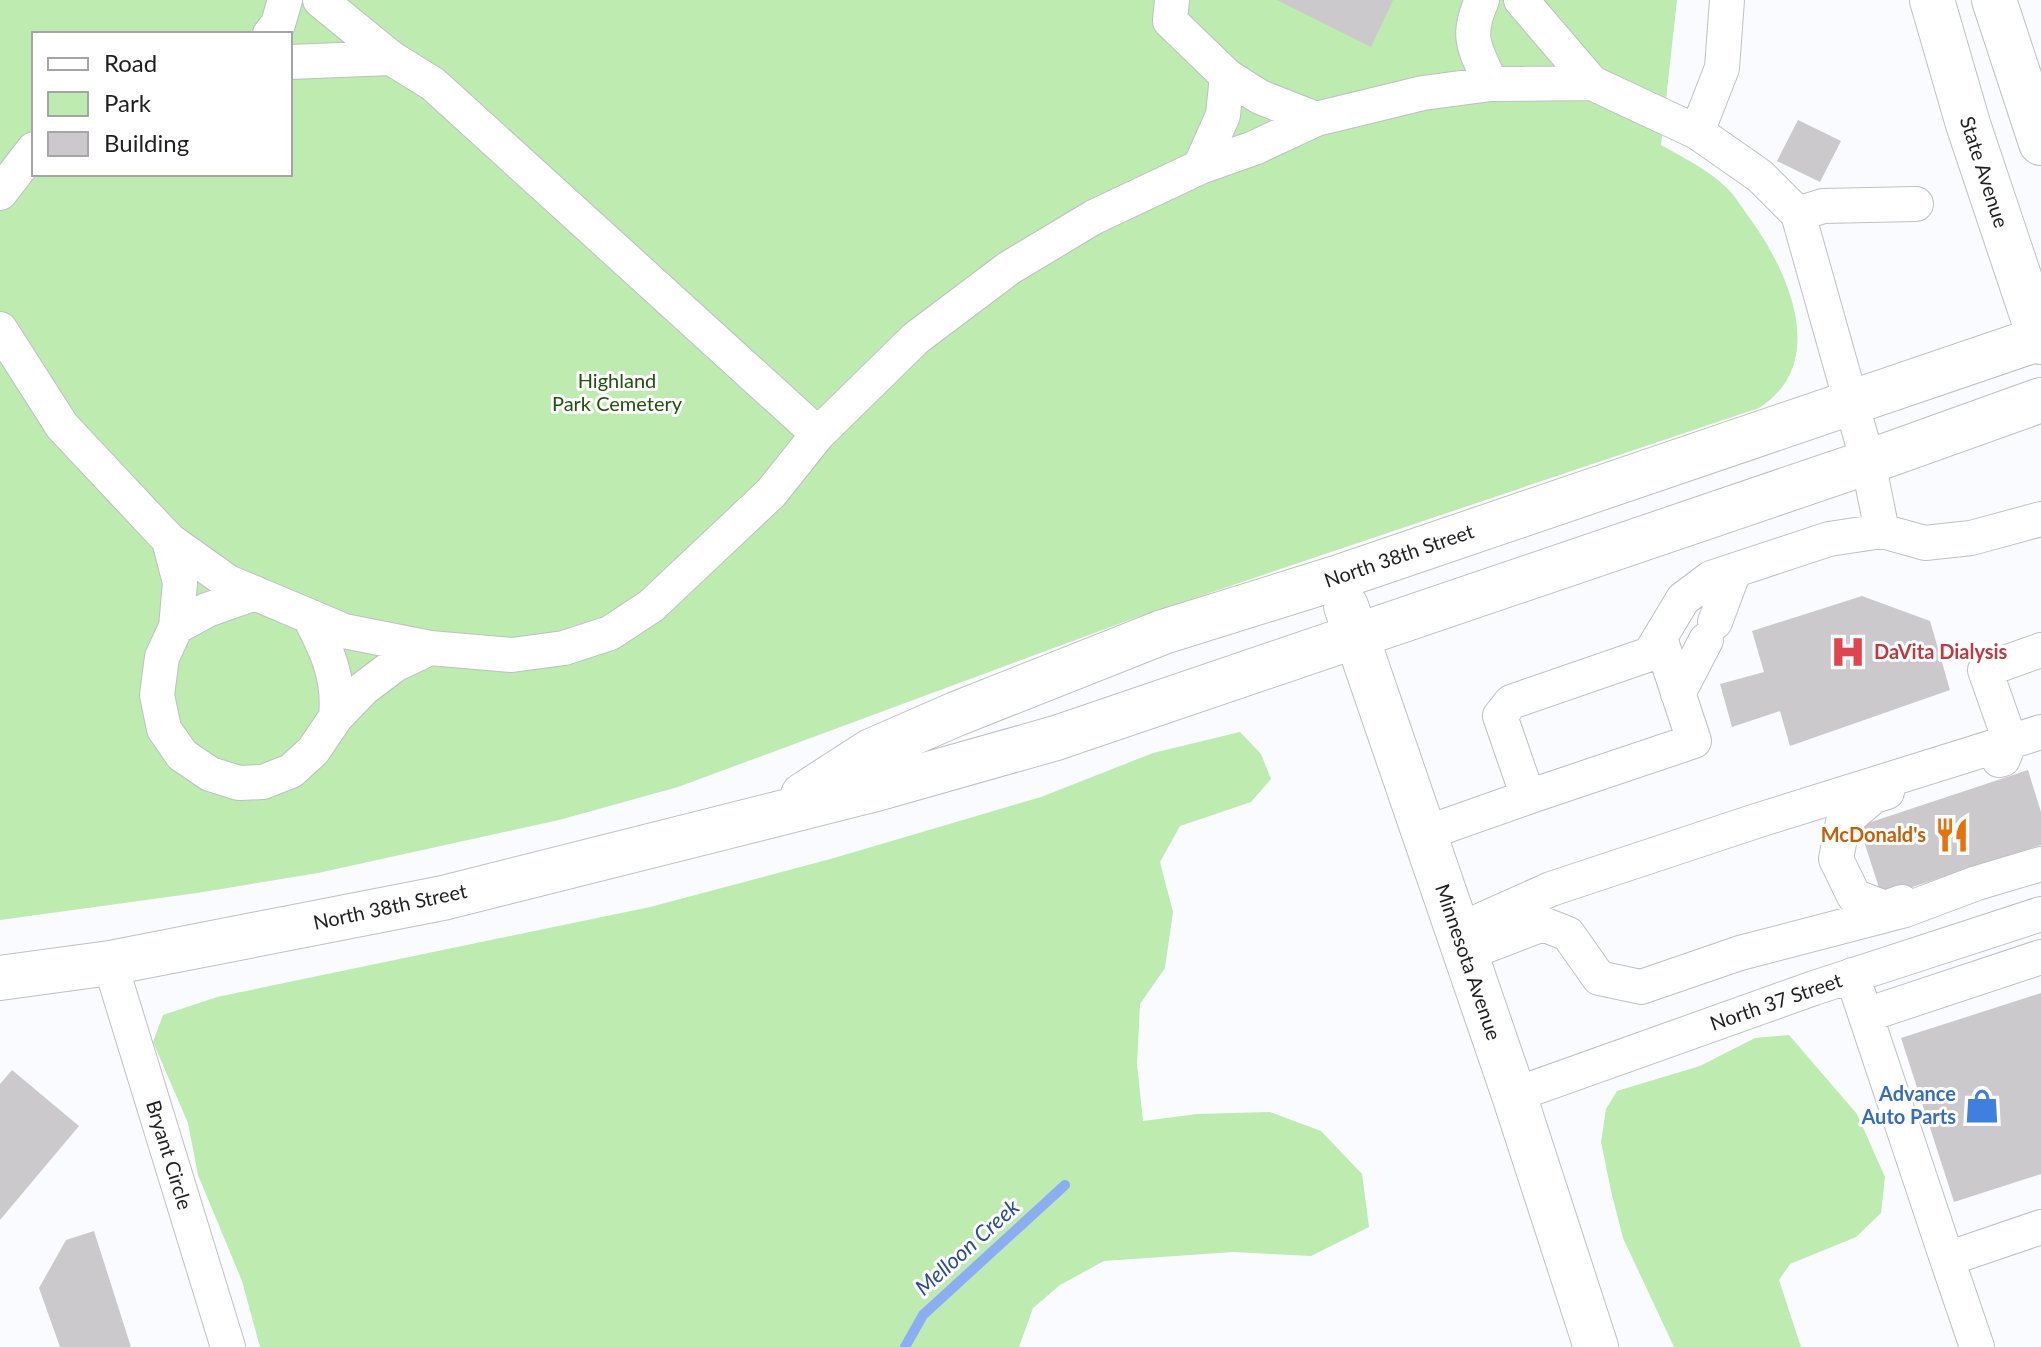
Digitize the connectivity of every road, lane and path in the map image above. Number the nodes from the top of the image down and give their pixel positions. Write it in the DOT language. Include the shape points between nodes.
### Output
graph roads {
  1 [pos="285,0"];
  2 [pos="320,0"];
  3 [pos="1482,0"];
  4 [pos="1521,0"];
  5 [pos="1727,0"];
  6 [pos="1932,0"];
  7 [pos="1994,0"];
  8 [pos="1165,7"];
  9 [pos="272,32"];
  10 [pos="391,58"];
  11 [pos="292,62"];
  12 [pos="1227,76"];
  13 [pos="1592,83"];
  14 [pos="1491,84"];
  15 [pos="1316,119"];
  16 [pos="1697,132"];
  17 [pos="2041,143"];
  18 [pos="32,152"];
  19 [pos="1200,167"];
  20 [pos="0,193"];
  21 [pos="1916,204"];
  22 [pos="1798,214"];
  23 [pos="0,329"];
  24 [pos="2041,340"];
  25 [pos="2041,400"];
  26 [pos="1851,401"];
  27 [pos="818,434"];
  28 [pos="1868,462"];
  29 [pos="2041,519"];
  30 [pos="1882,531"];
  31 [pos="169,540"];
  32 [pos="1734,571"];
  33 [pos="1336,578"];
  34 [pos="255,593"];
  35 [pos="309,616"];
  36 [pos="176,627"];
  37 [pos="1356,635"];
  38 [pos="1660,638"];
  39 [pos="430,648"];
  40 [pos="2041,650"];
  41 [pos="1678,694"];
  42 [pos="336,717"];
  43 [pos="2026,737"];
  44 [pos="1528,797"];
  45 [pos="774,813"];
  46 [pos="1423,834"];
  47 [pos="2041,851"];
  48 [pos="2041,864"];
  49 [pos="2041,914"];
  50 [pos="1986,932"];
  51 [pos="1461,942"];
  52 [pos="2041,957"];
  53 [pos="110,963"];
  54 [pos="2000,971"];
  55 [pos="1852,975"];
  56 [pos="0,978"];
  57 [pos="1866,1015"];
  58 [pos="1514,1095"];
  59 [pos="2041,1227"];
  60 [pos="1947,1259"];
  61 [pos="228,1347"];
  62 [pos="1596,1347"];
  63 [pos="1977,1347"];
  1 -- 9 [label="street"];
  2 -- 10 [label="street"];
  3 -- 14 [label="street" via="1472,23 1475,48"];
  4 -- 13 [label="street"];
  5 -- 16 [label="street" via="1722,68"];
  6 -- 24 [label="main road, State Avenue"];
  7 -- 17 [label="main road"];
  8 -- 12 [label="street"];
  10 -- 11 [label="street"];
  10 -- 27 [label="street" via="433,84"];
  12 -- 15 [label="street" via="1260,97"];
  12 -- 19 [label="street" via="1223,115"];
  13 -- 14 [label="street"];
  13 -- 16 [label="street"];
  14 -- 15 [label="street" via="1423,93"];
  15 -- 19 [label="street"];
  16 -- 22 [label="street" via="1760,176"];
  18 -- 20 [label="street"];
  19 -- 27 [label="street" via="1094,217 1009,268 916,338"];
  21 -- 22 [label="street" via="1823,206"];
  22 -- 26 [label="street"];
  23 -- 31 [label="street" via="62,426"];
  24 -- 26 [label="main road, North 38th Street"];
  25 -- 28 [label="main road, North 38th Street"];
  26 -- 28 [label="street"];
  26 -- 33 [label="main road, North 38th Street"];
  27 -- 39 [label="street" via="761,503 651,606 610,633 564,648 512,655"];
  28 -- 30 [label="street"];
  28 -- 37 [label="main road, North 38th Street"];
  29 -- 30 [label="street" via="1971,538 1925,543"];
  30 -- 32 [label="street" via="1829,539"];
  31 -- 34 [label="street" via="228,582"];
  31 -- 36 [label="street" via="180,583"];
  32 -- 38 [label="street" via="1711,578 1683,599"];
  32 -- 41 [label="street"];
  33 -- 37 [label="main road, Minnesota Avenue"];
  33 -- 45 [label="main road, North 38th Street" via="1163,632 956,714 871,751"];
  34 -- 35 [label="street"];
  34 -- 36 [label="street"];
  35 -- 39 [label="street" via="344,631"];
  35 -- 42 [label="street" via="336,676"];
  36 -- 42 [label="street" via="162,657 157,695 164,729 182,755 210,774 239,783 263,782 291,771 313,751"];
  37 -- 45 [label="main road, North 38th Street" via="1056,738"];
  37 -- 46 [label="main road, Minnesota Avenue"];
  38 -- 41 [label="street"];
  38 -- 44 [label="street" via="1650,654 1511,702 1500,716"];
  39 -- 42 [label="street" via="396,664"];
  40 -- 43 [label="street" via="1985,670"];
  41 -- 44 [label="street" via="1694,741"];
  43 -- 47 [label="street" via="2003,759 1874,796 1843,822 1836,859 1854,896 1885,908"];
  43 -- 51 [label="street" via="1551,889"];
  44 -- 46 [label="street"];
  45 -- 53 [label="main road, North 38th Street" via="443,898"];
  46 -- 51 [label="main road, Minnesota Avenue"];
  48 -- 51 [label="street" via="1641,987 1599,978 1568,934 1543,924"];
  49 -- 50 [label="street, North 37 Street"];
  50 -- 54 [label="street"];
  50 -- 55 [label="street, North 37 Street"];
  51 -- 58 [label="main road, Minnesota Avenue"];
  52 -- 54 [label="street"];
  53 -- 56 [label="main road, North 38th Street"];
  53 -- 61 [label="street, Bryant Circle"];
  54 -- 57 [label="street"];
  55 -- 57 [label="street"];
  55 -- 58 [label="street, North 37 Street"];
  57 -- 60 [label="street"];
  58 -- 62 [label="main road, Minnesota Avenue"];
  59 -- 60 [label="street"];
  60 -- 63 [label="street"];
}
